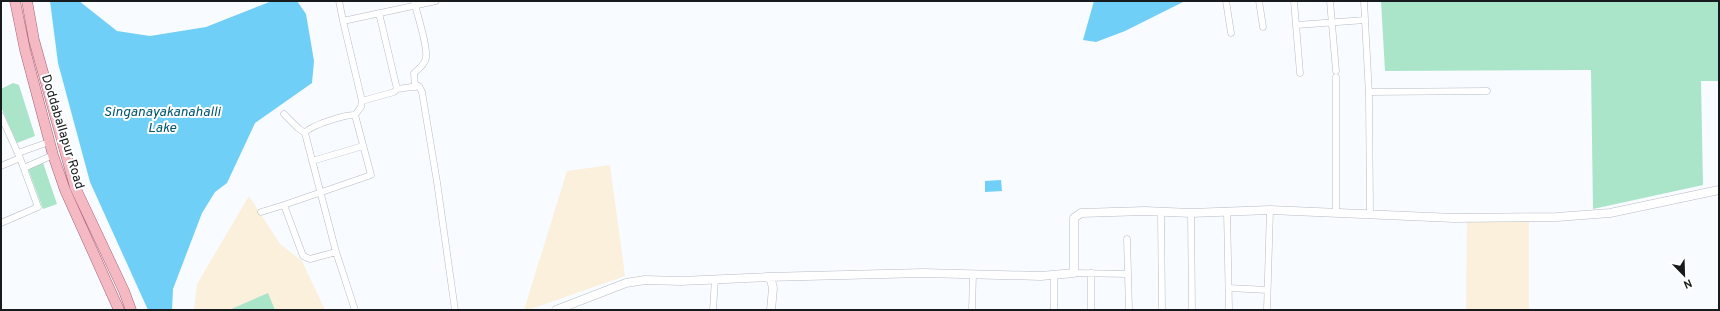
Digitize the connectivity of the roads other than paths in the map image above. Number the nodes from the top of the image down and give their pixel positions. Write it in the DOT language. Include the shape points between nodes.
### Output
graph roads {
  1 [pos="15,1"];
  2 [pos="27,1"];
  3 [pos="339,1"];
  4 [pos="436,1"];
  5 [pos="1226,1"];
  6 [pos="1259,1"];
  7 [pos="1294,1"];
  8 [pos="1330,1"];
  9 [pos="1364,1"];
  10 [pos="415,4"];
  11 [pos="379,13"];
  12 [pos="1366,20"];
  13 [pos="343,21"];
  14 [pos="1332,22"];
  15 [pos="1296,26"];
  16 [pos="1263,27"];
  17 [pos="1231,34"];
  18 [pos="1300,72"];
  19 [pos="415,87"];
  20 [pos="397,89"];
  21 [pos="1487,91"];
  22 [pos="1369,92"];
  23 [pos="362,101"];
  24 [pos="284,114"];
  25 [pos="355,115"];
  26 [pos="1,116"];
  27 [pos="305,133"];
  28 [pos="49,142"];
  29 [pos="363,146"];
  30 [pos="53,155"];
  31 [pos="19,156"];
  32 [pos="312,161"];
  33 [pos="1,166"];
  34 [pos="24,168"];
  35 [pos="1719,190"];
  36 [pos="321,193"];
  37 [pos="284,205"];
  38 [pos="1270,210"];
  39 [pos="1227,211"];
  40 [pos="261,212"];
  41 [pos="1161,212"];
  42 [pos="1192,213"];
  43 [pos="1336,213"];
  44 [pos="1370,214"];
  45 [pos="1,223"];
  46 [pos="1127,239"];
  47 [pos="336,252"];
  48 [pos="1074,273"];
  49 [pos="1091,273"];
  50 [pos="973,274"];
  51 [pos="1128,274"];
  52 [pos="1054,275"];
  53 [pos="766,277"];
  54 [pos="715,279"];
  55 [pos="1229,288"];
  56 [pos="1267,290"];
  57 [pos="119,310"];
  58 [pos="131,310"];
  59 [pos="355,310"];
  60 [pos="455,310"];
  61 [pos="556,310"];
  62 [pos="713,310"];
  63 [pos="771,310"];
  64 [pos="972,310"];
  65 [pos="1054,310"];
  66 [pos="1091,310"];
  67 [pos="1129,310"];
  68 [pos="1162,310"];
  69 [pos="1192,310"];
  70 [pos="1229,310"];
  71 [pos="1268,310"];
  1 -- 28 [label="main road, Doddaballapur Road"];
  2 -- 58 [label="main road, Doddaballapur Road" via="34,40 75,187"];
  3 -- 13 [label="street"];
  4 -- 10 [label="street"];
  5 -- 17 [label="street"];
  6 -- 16 [label="street"];
  7 -- 15 [label="street"];
  8 -- 14 [label="street"];
  9 -- 12 [label="street"];
  10 -- 11 [label="street"];
  10 -- 19 [label="street" via="426,59 414,73"];
  11 -- 13 [label="street"];
  11 -- 20 [label="street"];
  12 -- 14 [label="street"];
  12 -- 22 [label="street"];
  13 -- 23 [label="street"];
  14 -- 15 [label="street"];
  14 -- 43 [label="street" via="1336,74"];
  15 -- 18 [label="street"];
  19 -- 20 [label="street"];
  19 -- 60 [label="street" via="418,86 422,92"];
  20 -- 23 [label="street"];
  21 -- 22 [label="street"];
  22 -- 44 [label="street"];
  23 -- 25 [label="street"];
  24 -- 27 [label="street"];
  25 -- 27 [label="street" via="317,126 306,130"];
  25 -- 29 [label="street"];
  26 -- 31 [label="street"];
  27 -- 32 [label="street"];
  28 -- 30 [label="main road, Doddaballapur Road"];
  28 -- 31 [label="street"];
  29 -- 32 [label="street"];
  29 -- 36 [label="street" via="371,175"];
  30 -- 34 [label="street"];
  30 -- 57 [label="main road, Doddaballapur Road" via="65,190"];
  31 -- 33 [label="street"];
  31 -- 34 [label="street"];
  32 -- 36 [label="street"];
  34 -- 45 [label="street" via="38,207"];
  35 -- 44 [label="street" via="1610,213 1557,217 1454,218"];
  36 -- 37 [label="street"];
  36 -- 47 [label="street"];
  37 -- 40 [label="street"];
  37 -- 47 [label="street" via="303,256 310,259"];
  38 -- 39 [label="street"];
  38 -- 43 [label="street"];
  38 -- 56 [label="street"];
  39 -- 42 [label="street"];
  39 -- 55 [label="street"];
  41 -- 42 [label="street"];
  41 -- 48 [label="street" via="1081,213 1074,218"];
  41 -- 68 [label="street"];
  42 -- 69 [label="street"];
  43 -- 44 [label="street"];
  46 -- 51 [label="street"];
  47 -- 59 [label="street"];
  48 -- 49 [label="street"];
  48 -- 52 [label="street"];
  49 -- 51 [label="street"];
  49 -- 66 [label="street"];
  50 -- 52 [label="street"];
  50 -- 53 [label="street"];
  50 -- 64 [label="street"];
  51 -- 67 [label="street"];
  52 -- 65 [label="street"];
  53 -- 54 [label="street"];
  53 -- 63 [label="street" via="771,280 773,288"];
  54 -- 61 [label="street" via="645,280 626,283"];
  54 -- 62 [label="street"];
  55 -- 56 [label="street"];
  55 -- 70 [label="street"];
  56 -- 71 [label="street"];
}
